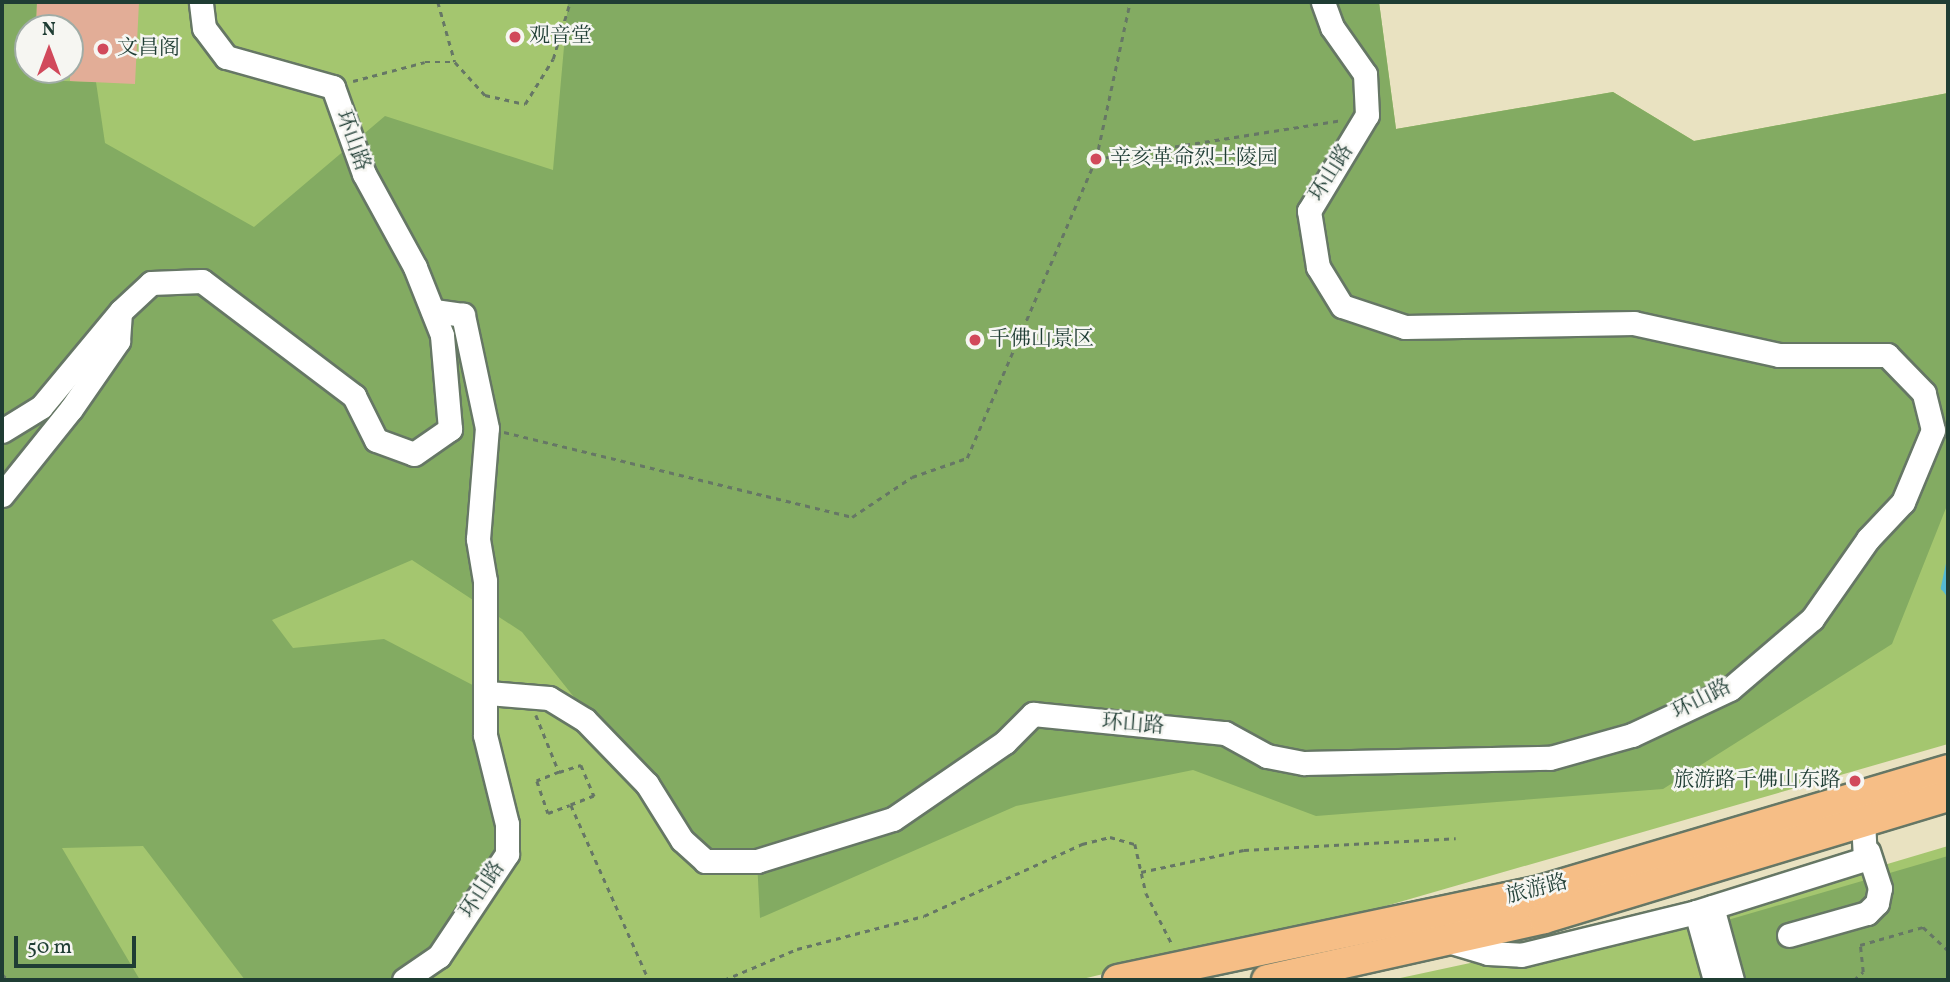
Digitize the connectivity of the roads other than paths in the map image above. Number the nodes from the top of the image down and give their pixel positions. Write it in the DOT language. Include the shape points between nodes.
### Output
graph roads {
  1 [pos="201,2"];
  2 [pos="1323,2"];
  3 [pos="121,311"];
  4 [pos="433,311"];
  5 [pos="2,431"];
  6 [pos="2,495"];
  7 [pos="488,693"];
  8 [pos="1948,770"];
  9 [pos="1948,796"];
  10 [pos="1865,838"];
  11 [pos="1704,909"];
  12 [pos="1789,935"];
  13 [pos="1448,941"];
  14 [pos="404,980"];
  15 [pos="1118,980"];
  16 [pos="1267,980"];
  17 [pos="1714,980"];
  18 [pos="1732,980"];
  1 -- 4 [label="lane, 环山路" via="204,28 226,57 333,87 364,174 415,267"];
  2 -- 7 [label="lane, 环山路" via="1332,27 1365,74 1367,116 1309,211 1318,267 1342,306 1405,327 1634,323 1779,355 1887,355 1924,393 1933,430 1903,502 1868,540 1812,619 1730,688 1632,735 1550,758 1304,763 1267,756 1225,733 1033,714 1005,742 892,819 757,861 705,861 682,840 647,784 585,720 549,698"];
  3 -- 4 [label="lane, 环山路" via="151,283 202,281 354,396 376,440 414,454 450,429 442,335"];
  3 -- 5 [label="lane" via="41,407"];
  3 -- 6 [label="lane" via="118,341"];
  4 -- 7 [label="lane, 环山路" via="463,315 487,428 478,540 485,581"];
  7 -- 14 [label="lane, 环山路" via="485,735 507,824 507,854 439,956"];
  8 -- 15 [label="main road, 旅游路" via="1537,892"];
  9 -- 10 [label="main road, 旅游路"];
  10 -- 11 [label="lane" via="1865,859"];
  10 -- 12 [label="lane" via="1880,888 1877,903 1867,913"];
  10 -- 13 [label="main road, 旅游路"];
  11 -- 13 [label="lane" via="1521,955 1488,953"];
  11 -- 17 [label="lane"];
  11 -- 18 [label="lane"];
  13 -- 16 [label="main road, 旅游路"];
}
